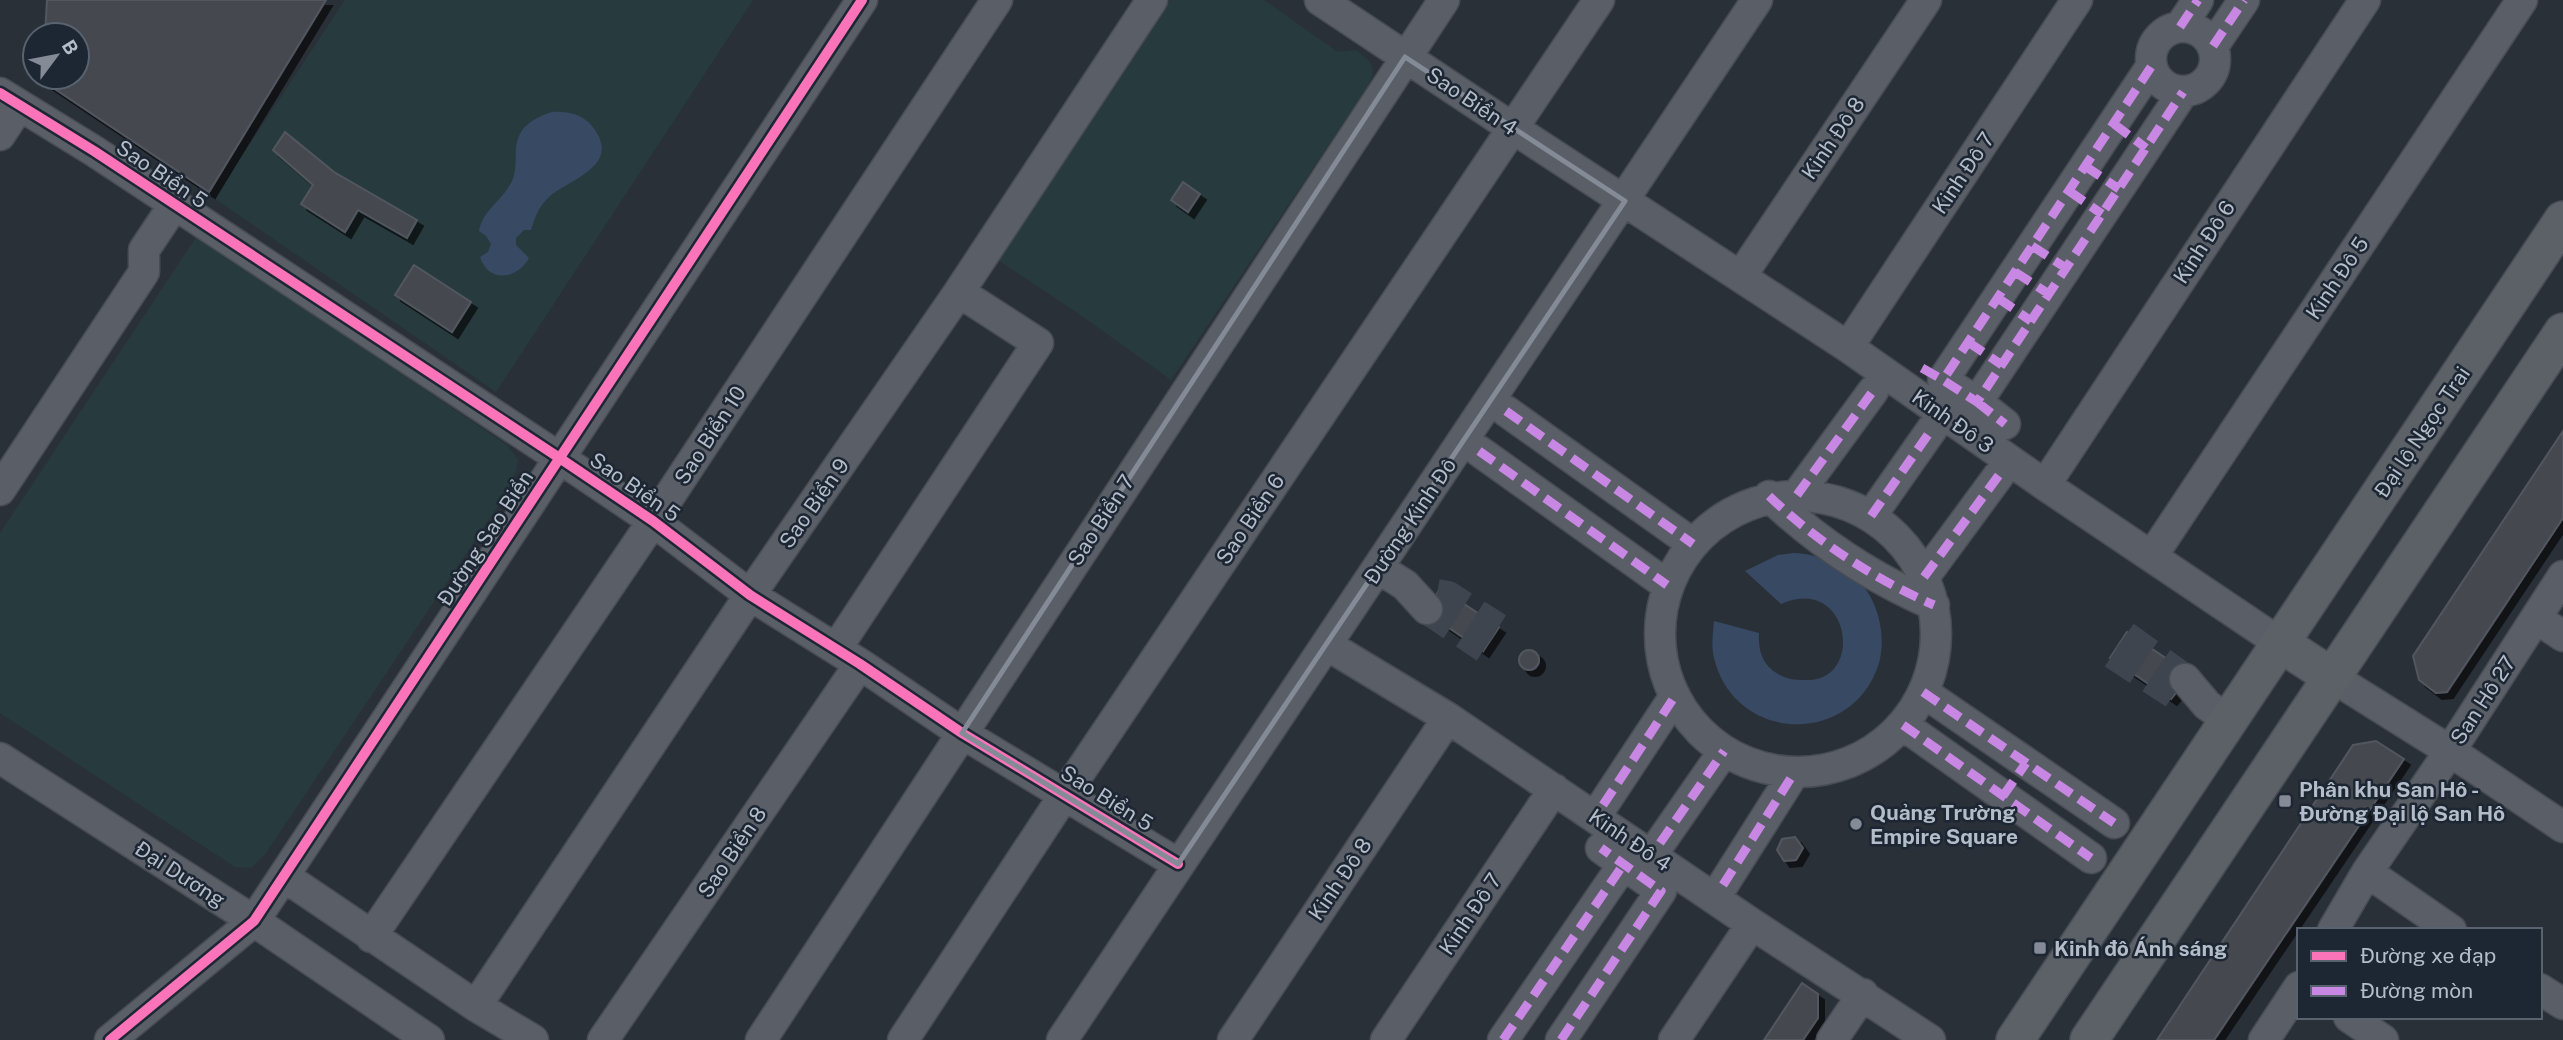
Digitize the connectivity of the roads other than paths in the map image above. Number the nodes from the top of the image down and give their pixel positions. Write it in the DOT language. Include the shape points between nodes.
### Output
graph roads {
  1 [pos="862,0"];
  2 [pos="997,0"];
  3 [pos="1152,0"];
  4 [pos="1320,0"];
  5 [pos="1444,0"];
  6 [pos="1599,0"];
  7 [pos="1757,0"];
  8 [pos="1926,0"];
  9 [pos="2077,0"];
  10 [pos="2198,0"];
  11 [pos="2244,0"];
  12 [pos="2365,0"];
  13 [pos="2522,0"];
  14 [pos="2180,27"];
  15 [pos="2213,46"];
  16 [pos="1405,57"];
  17 [pos="2151,67"];
  18 [pos="2183,92"];
  19 [pos="9,100"];
  20 [pos="2114,124"];
  21 [pos="1514,130"];
  22 [pos="0,135"];
  23 [pos="2146,148"];
  24 [pos="2085,166"];
  25 [pos="2119,189"];
  26 [pos="2069,191"];
  27 [pos="1625,201"];
  28 [pos="174,205"];
  29 [pos="2102,214"];
  30 [pos="2563,220"];
  31 [pos="2032,246"];
  32 [pos="2066,268"];
  33 [pos="2015,272"];
  34 [pos="1741,276"];
  35 [pos="959,292"];
  36 [pos="2049,294"];
  37 [pos="1998,298"];
  38 [pos="2031,321"];
  39 [pos="2563,332"];
  40 [pos="1968,342"];
  41 [pos="1848,347"];
  42 [pos="2002,365"];
  43 [pos="1873,391"];
  44 [pos="1977,402"];
  45 [pos="1506,411"];
  46 [pos="2005,424"];
  47 [pos="1932,429"];
  48 [pos="1479,451"];
  49 [pos="561,459"];
  50 [pos="1999,475"];
  51 [pos="2045,485"];
  52 [pos="0,490"];
  53 [pos="1783,496"];
  54 [pos="1871,516"];
  55 [pos="653,521"];
  56 [pos="1693,544"];
  57 [pos="2152,556"];
  58 [pos="1378,568"];
  59 [pos="2563,576"];
  60 [pos="1667,585"];
  61 [pos="1929,591"];
  62 [pos="750,595"];
  63 [pos="1432,601"];
  64 [pos="2536,618"];
  65 [pos="2563,636"];
  66 [pos="2280,643"];
  67 [pos="1328,645"];
  68 [pos="848,656"];
  69 [pos="2332,677"];
  70 [pos="2179,687"];
  71 [pos="1923,692"];
  72 [pos="1675,696"];
  73 [pos="2218,713"];
  74 [pos="1448,718"];
  75 [pos="1903,725"];
  76 [pos="962,733"];
  77 [pos="1724,751"];
  78 [pos="2450,751"];
  79 [pos="0,758"];
  80 [pos="2026,763"];
  81 [pos="1794,773"];
  82 [pos="1554,789"];
  83 [pos="1065,793"];
  84 [pos="2003,796"];
  85 [pos="1602,805"];
  86 [pos="2114,823"];
  87 [pos="2563,827"];
  88 [pos="1660,844"];
  89 [pos="2091,858"];
  90 [pos="1178,864"];
  91 [pos="2367,872"];
  92 [pos="285,877"];
  93 [pos="1723,885"];
  94 [pos="254,921"];
  95 [pos="1752,923"];
  96 [pos="2334,928"];
  97 [pos="2448,928"];
  98 [pos="371,937"];
  99 [pos="2297,990"];
  100 [pos="2542,990"];
  101 [pos="1863,994"];
  102 [pos="2563,1004"];
  103 [pos="476,1006"];
  104 [pos="2352,1019"];
  105 [pos="110,1040"];
  106 [pos="429,1040"];
  107 [pos="533,1040"];
  108 [pos="603,1040"];
  109 [pos="761,1040"];
  110 [pos="903,1040"];
  111 [pos="1062,1040"];
  112 [pos="1233,1040"];
  113 [pos="1386,1040"];
  114 [pos="1503,1040"];
  115 [pos="1561,1040"];
  116 [pos="1674,1040"];
  117 [pos="1832,1040"];
  118 [pos="1930,1040"];
  119 [pos="2015,1040"];
  120 [pos="2089,1040"];
  121 [pos="2263,1040"];
  122 [pos="2383,1040"];
  1 -- 49 [label="street, Đường Sao Biển"];
  2 -- 55 [label="street, Sao Biển 10"];
  3 -- 35 [label="street, Sao Biển 9"];
  4 -- 16 [label="street, Sao Biển 4"];
  5 -- 16 [label="street, Sao Biển 7"];
  6 -- 21 [label="street, Sao Biển 6"];
  7 -- 27 [label="street, Đường Kinh Đô"];
  8 -- 34 [label="street, Kinh Đô 8"];
  9 -- 41 [label="street, Kinh Đô 7"];
  10 -- 14 [label="street"];
  11 -- 15 [label="street"];
  12 -- 51 [label="street, Kinh Đô 6"];
  13 -- 57 [label="street, Kinh Đô 5"];
  14 -- 15 [label="street" via="2198,30"];
  14 -- 17 [label="street" via="2159,37 2150,56"];
  15 -- 18 [label="street" via="2216,56 2211,76 2194,90"];
  16 -- 21 [label="street, Sao Biển 4"];
  16 -- 76 [label="street, Sao Biển 7"];
  17 -- 18 [label="street" via="2163,85"];
  17 -- 20 [label="street"];
  18 -- 23 [label="street"];
  19 -- 22 [label="street"];
  19 -- 28 [label="street, Sao Biển 5"];
  20 -- 23 [label="street"];
  20 -- 24 [label="street"];
  21 -- 27 [label="street, Sao Biển 4"];
  21 -- 83 [label="street, Sao Biển 6"];
  23 -- 25 [label="street"];
  24 -- 25 [label="street"];
  24 -- 26 [label="street"];
  25 -- 29 [label="street"];
  26 -- 29 [label="street"];
  26 -- 31 [label="street"];
  27 -- 34 [label="street, Kinh Đô 3"];
  27 -- 58 [label="street, Đường Kinh Đô"];
  28 -- 49 [label="street, Sao Biển 5"];
  28 -- 52 [label="street" via="144,250 144,272"];
  29 -- 32 [label="street"];
  30 -- 66 [label="main road, Đại lộ Ngọc Trai"];
  31 -- 32 [label="street"];
  31 -- 33 [label="street"];
  32 -- 36 [label="street"];
  33 -- 36 [label="street"];
  33 -- 37 [label="street"];
  34 -- 41 [label="street, Kinh Đô 3"];
  35 -- 62 [label="street, Sao Biển 9"];
  35 -- 68 [label="street, Sao Biển 8" via="1038,343"];
  36 -- 38 [label="street"];
  37 -- 38 [label="street"];
  37 -- 40 [label="street"];
  38 -- 42 [label="street"];
  39 -- 69 [label="main road"];
  40 -- 42 [label="street"];
  40 -- 44 [label="street" via="1933,374"];
  41 -- 51 [label="street, Kinh Đô 3"];
  42 -- 44 [label="street"];
  43 -- 53 [label="street"];
  44 -- 46 [label="street"];
  45 -- 56 [label="street"];
  47 -- 54 [label="street"];
  48 -- 60 [label="street"];
  49 -- 55 [label="street, Sao Biển 5"];
  49 -- 92 [label="street, Đường Sao Biển"];
  50 -- 61 [label="street"];
  51 -- 57 [label="street, Kinh Đô 3"];
  53 -- 54 [label="street" via="1838,501"];
  53 -- 56 [label="street" via="1730,513"];
  53 -- 61 [label="street" via="1798,524 1898,589"];
  54 -- 61 [label="street" via="1900,540"];
  55 -- 62 [label="street, Sao Biển 5"];
  55 -- 98 [label="street, Sao Biển 10"];
  56 -- 60 [label="street"];
  57 -- 66 [label="street, Kinh Đô 3"];
  58 -- 63 [label="street"];
  58 -- 67 [label="street, Đường Kinh Đô"];
  59 -- 64 [label="street, San Hô 27"];
  60 -- 72 [label="street" via="1660,624 1663,661"];
  61 -- 71 [label="street" via="1937,642"];
  62 -- 68 [label="street, Sao Biển 5"];
  62 -- 103 [label="street, Sao Biển 9"];
  64 -- 65 [label="street"];
  64 -- 78 [label="street, San Hô 27"];
  66 -- 69 [label="main road"];
  66 -- 73 [label="main road, Đại lộ Ngọc Trai"];
  67 -- 74 [label="street, Kinh Đô 4"];
  67 -- 90 [label="street, Đường Kinh Đô"];
  68 -- 76 [label="street, Sao Biển 5"];
  68 -- 108 [label="street, Sao Biển 8"];
  69 -- 78 [label="street"];
  69 -- 120 [label="main road"];
  70 -- 73 [label="street"];
  71 -- 75 [label="street"];
  71 -- 80 [label="street"];
  72 -- 77 [label="street" via="1696,727"];
  72 -- 85 [label="street"];
  73 -- 119 [label="main road, Đại lộ Ngọc Trai"];
  74 -- 82 [label="street, Kinh Đô 4"];
  74 -- 112 [label="street, Kinh Đô 8"];
  75 -- 81 [label="street" via="1865,756 1831,769"];
  75 -- 84 [label="street"];
  76 -- 83 [label="street, Sao Biển 5"];
  76 -- 109 [label="street, Sao Biển 7"];
  77 -- 81 [label="street" via="1758,767"];
  77 -- 88 [label="street"];
  78 -- 87 [label="street"];
  78 -- 91 [label="street, San Hô 27"];
  79 -- 94 [label="street, Đại Dương"];
  80 -- 84 [label="street"];
  80 -- 86 [label="street"];
  81 -- 93 [label="street"];
  82 -- 95 [label="street, Kinh Đô 4"];
  82 -- 113 [label="street, Kinh Đô 7"];
  83 -- 90 [label="street, Sao Biển 5"];
  83 -- 110 [label="street, Sao Biển 6"];
  84 -- 89 [label="street"];
  90 -- 111 [label="street, Đường Kinh Đô"];
  91 -- 96 [label="street, San Hô 27"];
  91 -- 97 [label="street"];
  92 -- 94 [label="street, Đường Sao Biển"];
  92 -- 98 [label="street"];
  94 -- 105 [label="street, Đường Sao Biển"];
  94 -- 106 [label="street, Đại Dương"];
  95 -- 101 [label="street, Kinh Đô 4"];
  95 -- 116 [label="street"];
  98 -- 103 [label="street"];
  99 -- 121 [label="street"];
  100 -- 102 [label="street"];
  101 -- 117 [label="street"];
  101 -- 118 [label="street, Kinh Đô 4"];
  103 -- 107 [label="street"];
  104 -- 122 [label="street"];
  114 -- 115 [label="street" via="1612,857 1664,893"];
}
